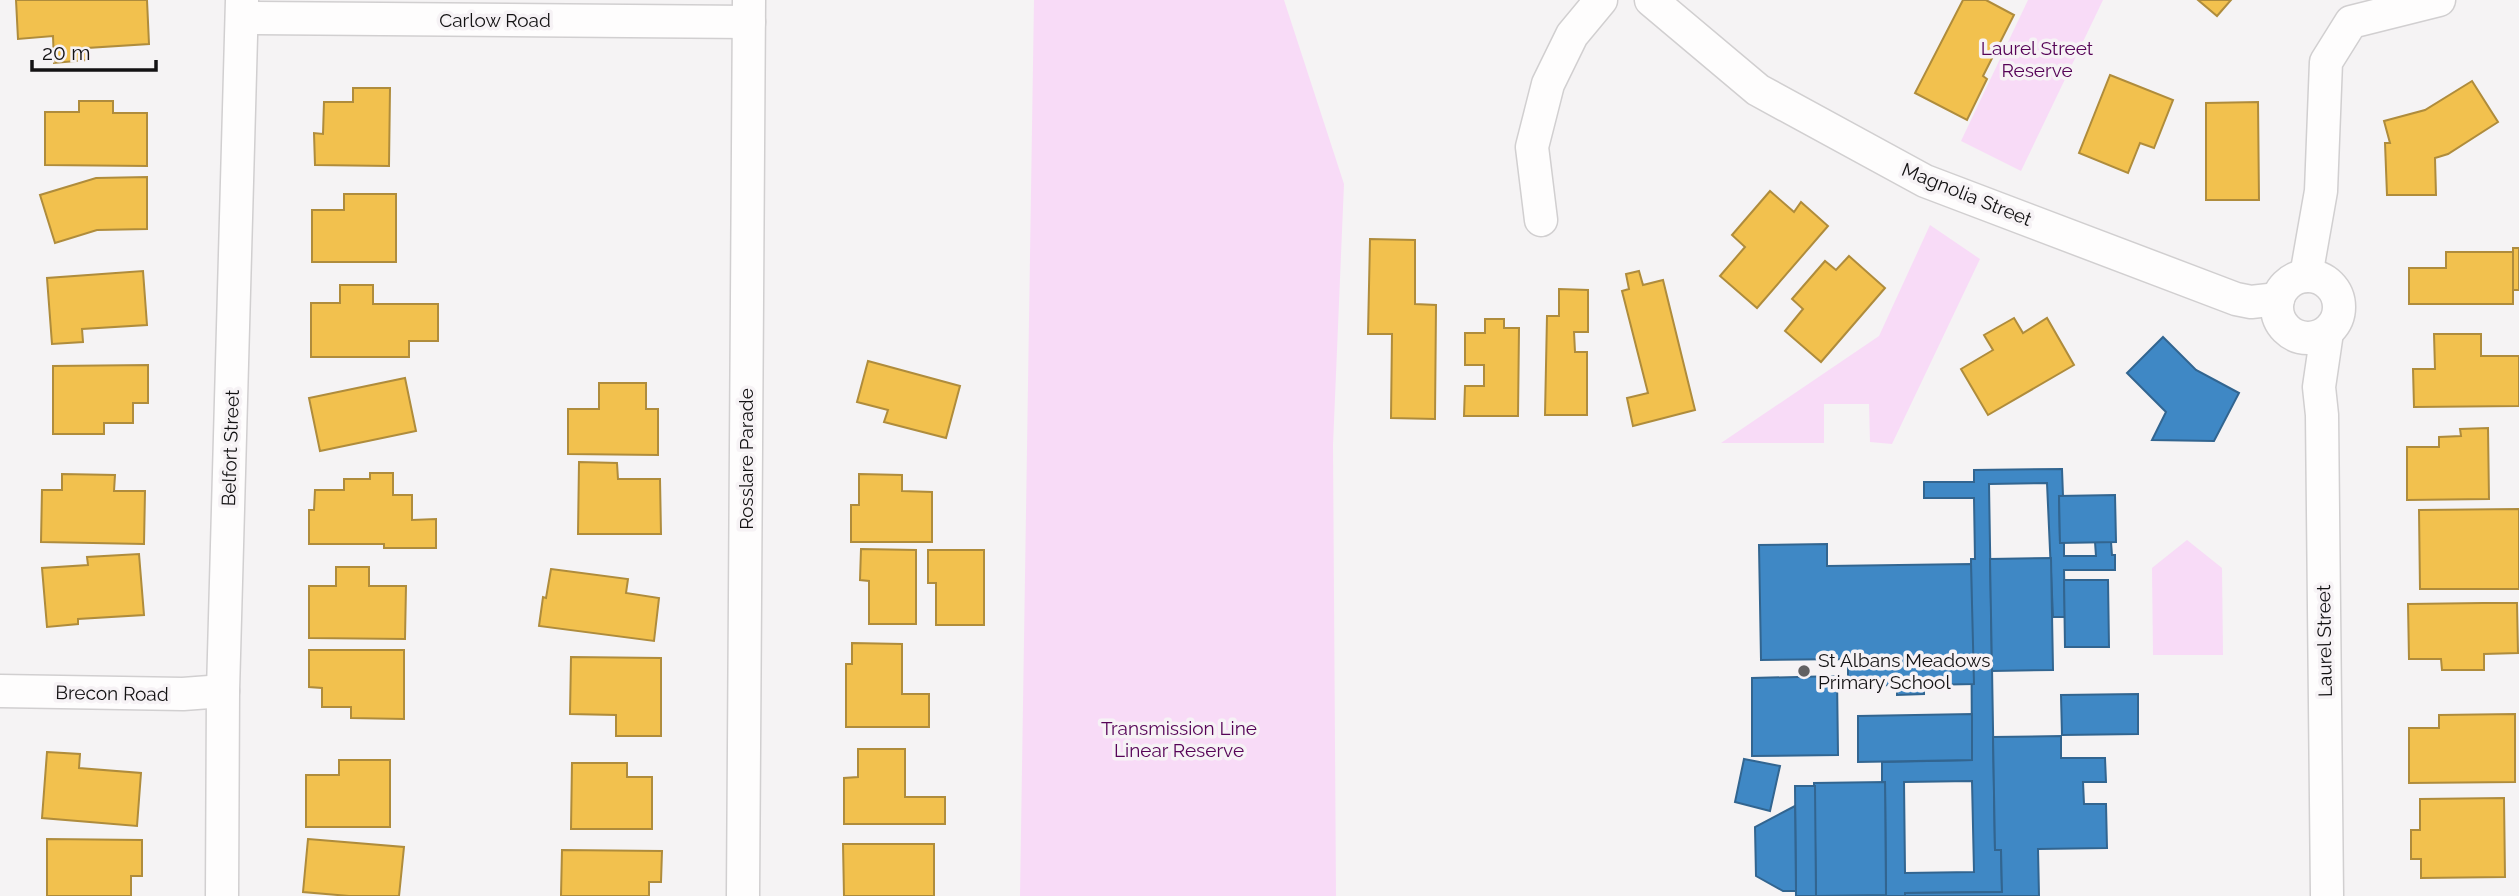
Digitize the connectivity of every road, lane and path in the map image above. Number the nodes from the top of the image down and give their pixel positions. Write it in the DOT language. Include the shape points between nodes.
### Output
graph roads {
  1 [pos="1601,0"];
  2 [pos="1651,0"];
  3 [pos="2439,0"];
  4 [pos="242,9"];
  5 [pos="749,11"];
  6 [pos="1541,220"];
  7 [pos="2306,276"];
  8 [pos="2278,299"];
  9 [pos="2327,332"];
  10 [pos="2293,335"];
  11 [pos="2319,387"];
  12 [pos="0,691"];
  13 [pos="223,691"];
  14 [pos="222,896"];
  15 [pos="743,896"];
  16 [pos="2327,896"];
  1 -- 6 [label="street" via="1572,35 1548,84 1532,147"];
  2 -- 8 [label="street, Magnolia Street" via="1758,90 1925,181 2236,299"];
  3 -- 7 [label="street" via="2351,22 2326,62 2321,191"];
  4 -- 5 [label="street, Carlow Road"];
  4 -- 13 [label="street, Belfort Street"];
  5 -- 15 [label="street, Rosslare Parade"];
  7 -- 8 [label="street" via="2288,283"];
  7 -- 9 [label="street" via="2325,281 2337,296 2338,316"];
  8 -- 10 [label="street" via="2278,316"];
  9 -- 10 [label="street" via="2311,338"];
  9 -- 11 [label="street, Laurel Street"];
  10 -- 11 [label="street, Laurel Street"];
  11 -- 16 [label="street, Laurel Street"];
  12 -- 13 [label="street, Brecon Road"];
  13 -- 14 [label="street, Belfort Street"];
}
